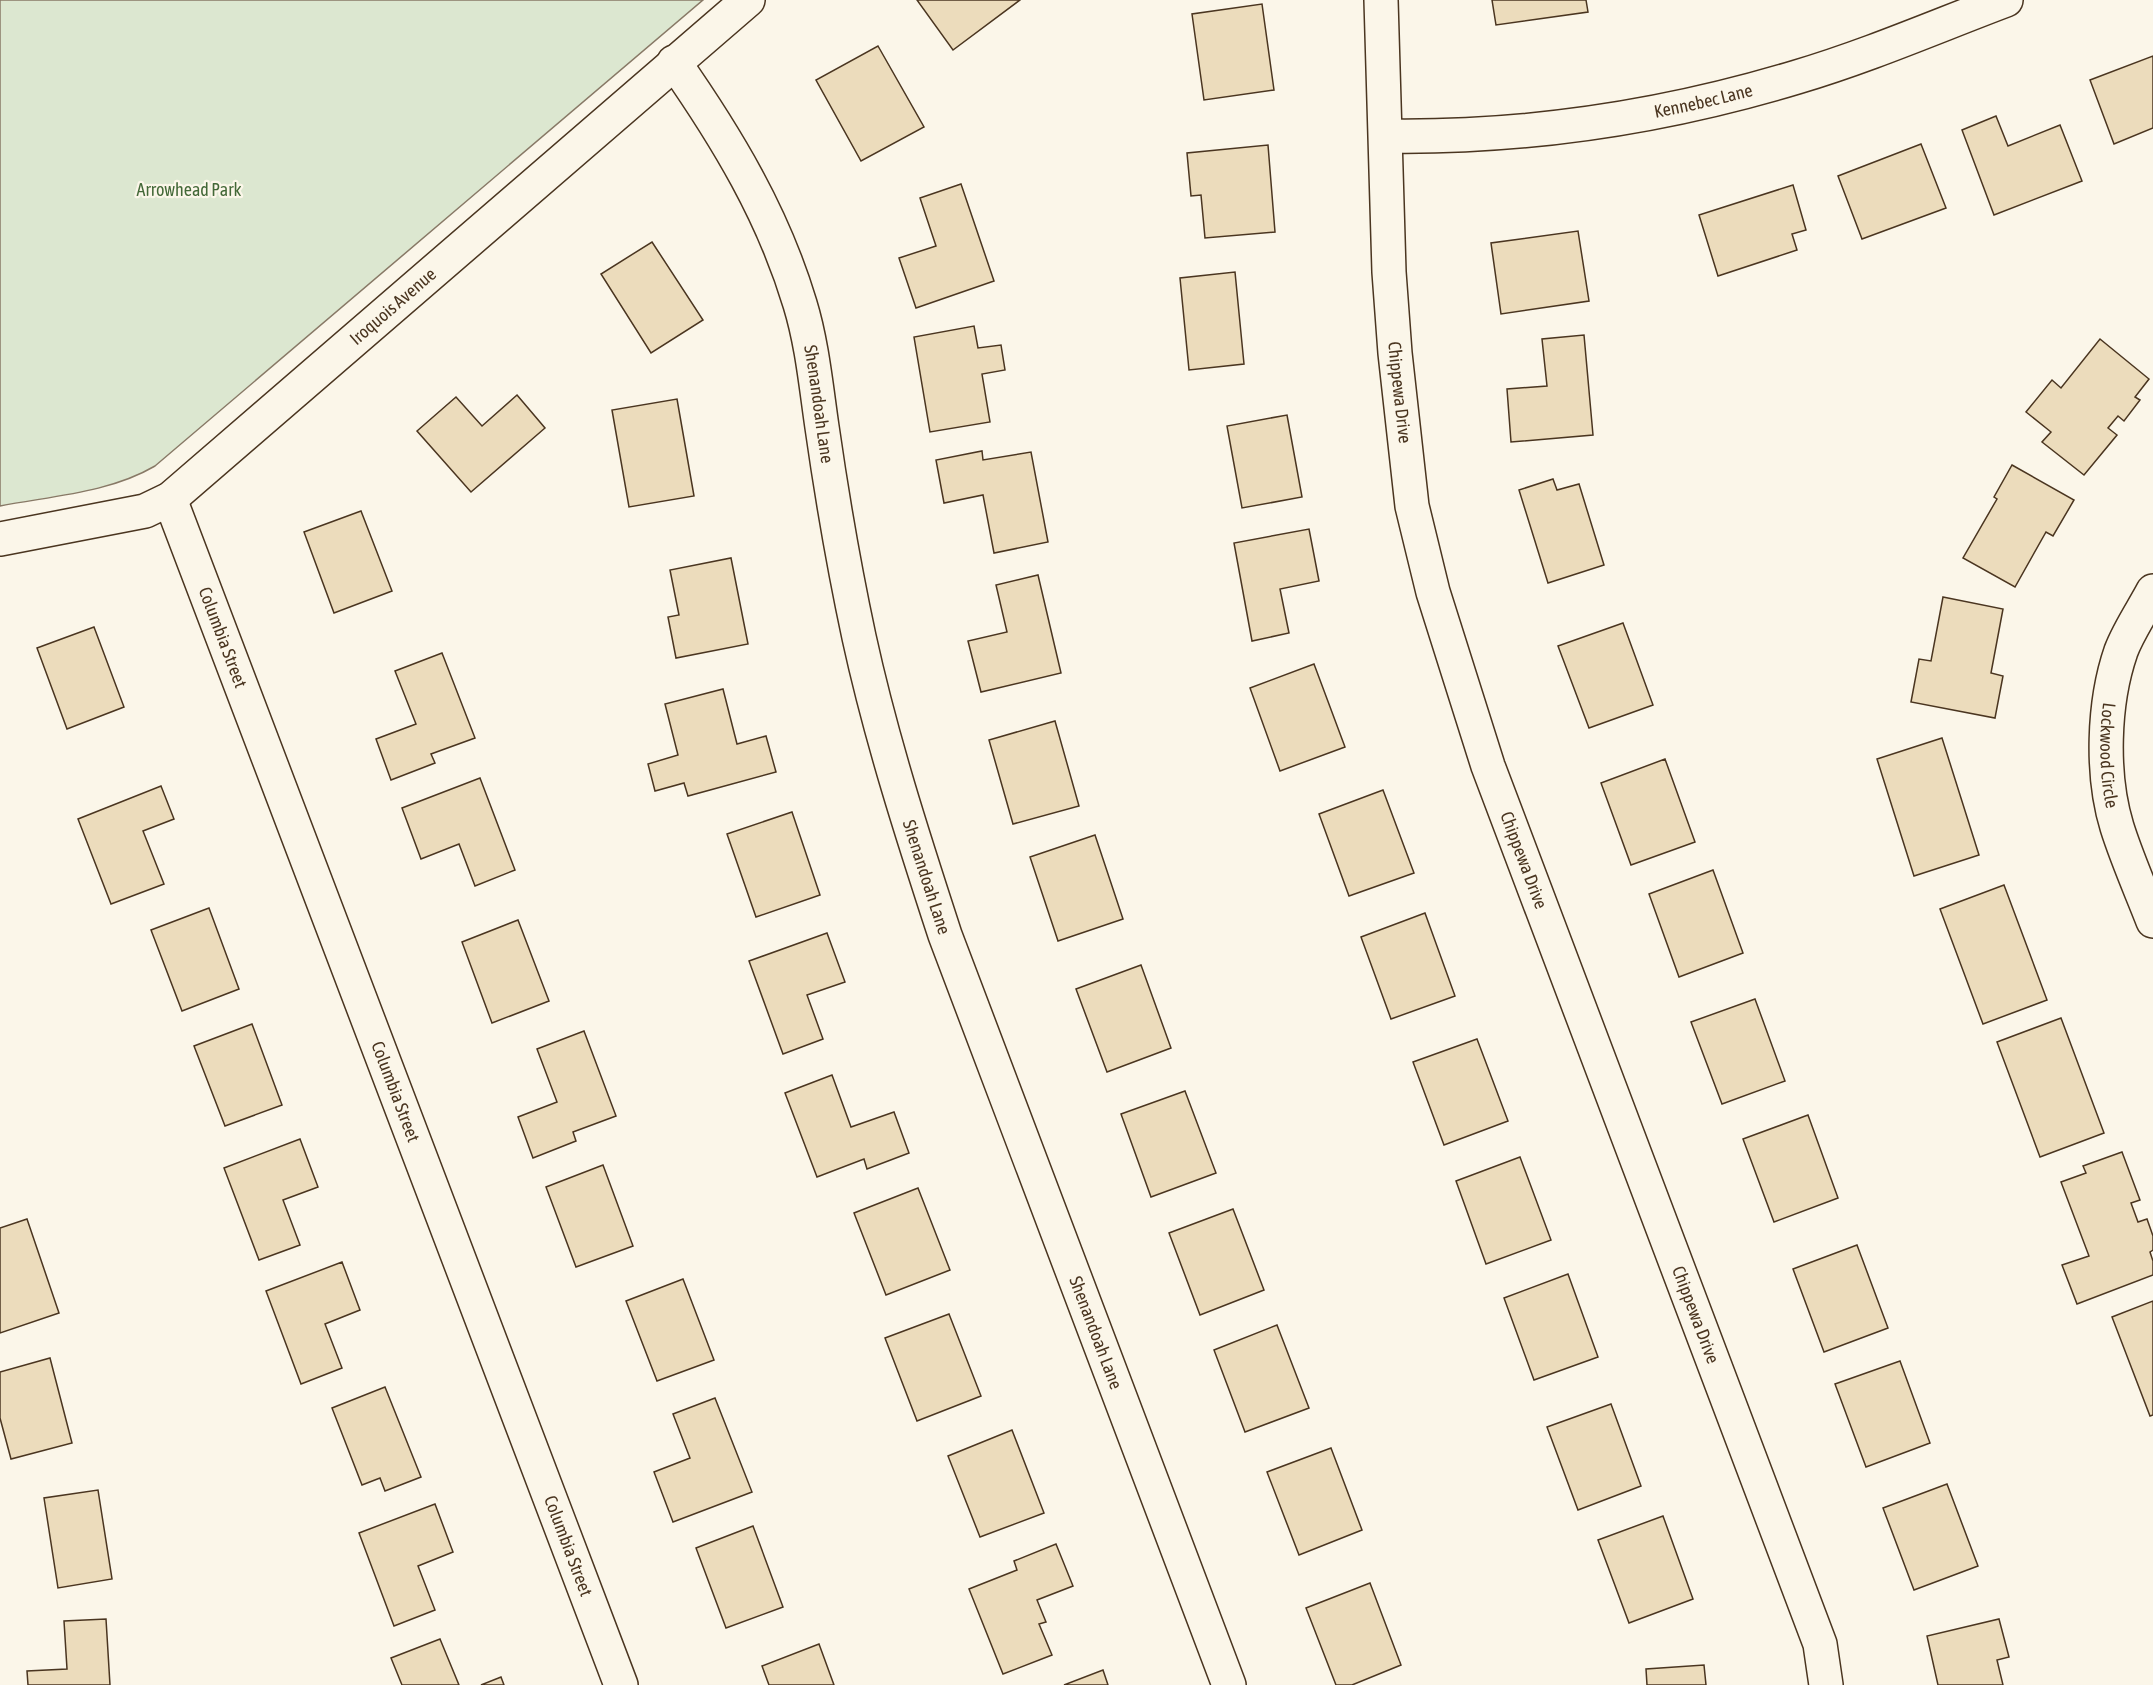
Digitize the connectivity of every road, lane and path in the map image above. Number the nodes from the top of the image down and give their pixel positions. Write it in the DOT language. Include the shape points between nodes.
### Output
graph roads {
  1 [pos="748,0"];
  2 [pos="1381,0"];
  3 [pos="2006,0"];
  4 [pos="674,62"];
  5 [pos="1386,136"];
  6 [pos="170,498"];
  7 [pos="0,539"];
  8 [pos="2153,591"];
  9 [pos="2153,921"];
  10 [pos="621,1685"];
  11 [pos="1229,1685"];
  12 [pos="1826,1685"];
  1 -- 4 [label="street, Iroquois Avenue"];
  2 -- 5 [label="street, Chippewa Drive"];
  3 -- 5 [label="street, Kennebec Lane" via="1829,67 1698,104 1597,122 1464,136"];
  4 -- 6 [label="street, Iroquois Avenue"];
  4 -- 11 [label="street, Shenandoah Lane" via="751,182 782,249 801,306 858,636 911,833 945,935"];
  5 -- 12 [label="street, Chippewa Drive" via="1395,353 1412,506 1433,592 1488,766 1820,1644"];
  6 -- 7 [label="street, Iroquois Avenue" via="145,511"];
  6 -- 10 [label="street, Columbia Street"];
  8 -- 9 [label="street, Lockwood Circle" via="2122,650 2112,683 2106,740 2110,797 2117,827"];
}
